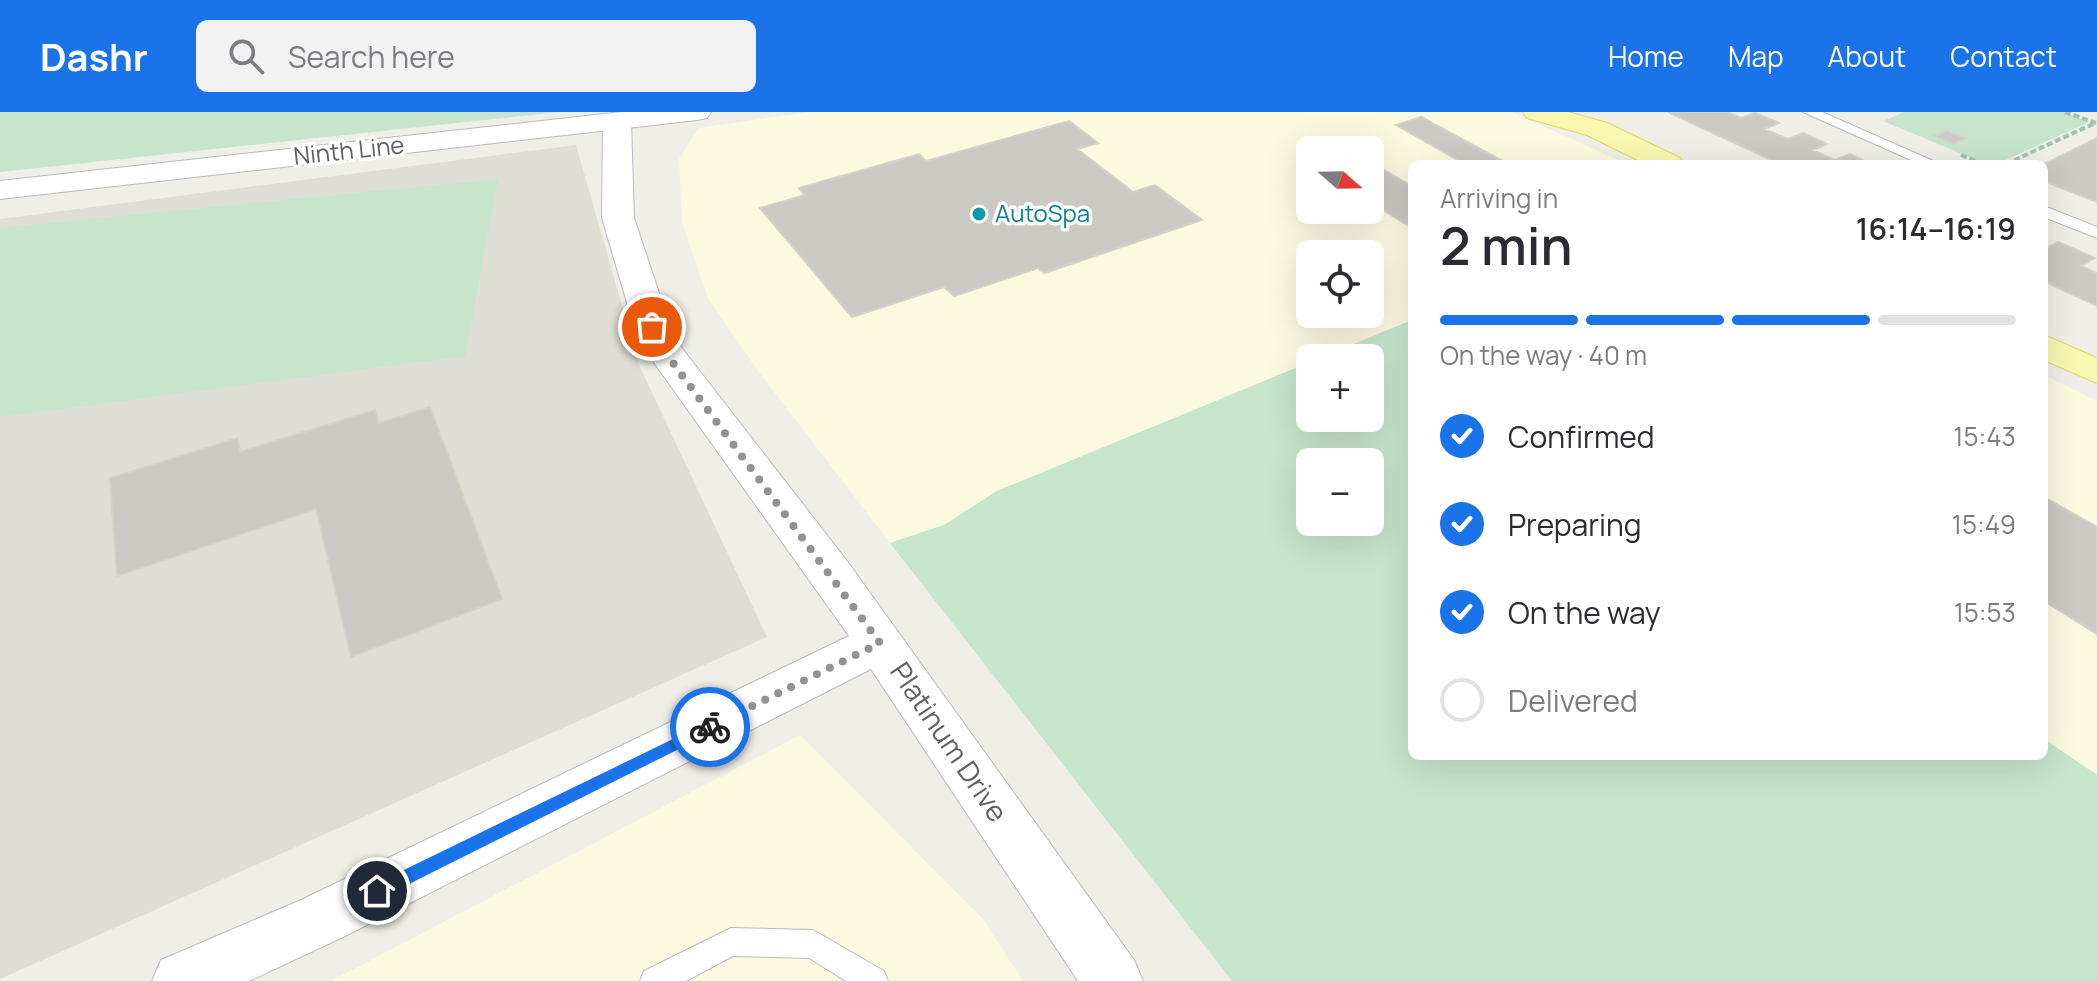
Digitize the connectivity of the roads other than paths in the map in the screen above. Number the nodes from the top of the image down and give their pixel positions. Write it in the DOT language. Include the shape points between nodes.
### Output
graph roads {
  1 [pos="697,112"];
  2 [pos="1537,112"];
  3 [pos="1810,112"];
  4 [pos="1586,120"];
  5 [pos="617,122"];
  6 [pos="1661,160"];
  7 [pos="1924,160"];
  8 [pos="0,190"];
  9 [pos="2048,213"];
  10 [pos="2097,233"];
  11 [pos="2048,348"];
  12 [pos="2097,372"];
  13 [pos="880,643"];
  14 [pos="182,981"];
  15 [pos="655,981"];
  16 [pos="873,981"];
  17 [pos="1113,981"];
  1 -- 5 [label="street, Ninth Line"];
  2 -- 4 [label="main road"];
  3 -- 7 [label="lane"];
  4 -- 6 [label="main road"];
  5 -- 8 [label="street, Ninth Line"];
  5 -- 13 [label="street, Platinum Drive" via="618,218 656,340"];
  9 -- 10 [label="lane"];
  11 -- 12 [label="main road"];
  13 -- 14 [label="street" via="321,919"];
  13 -- 17 [label="street, Platinum Drive"];
  15 -- 16 [label="lane" via="731,942 813,944"];
}
